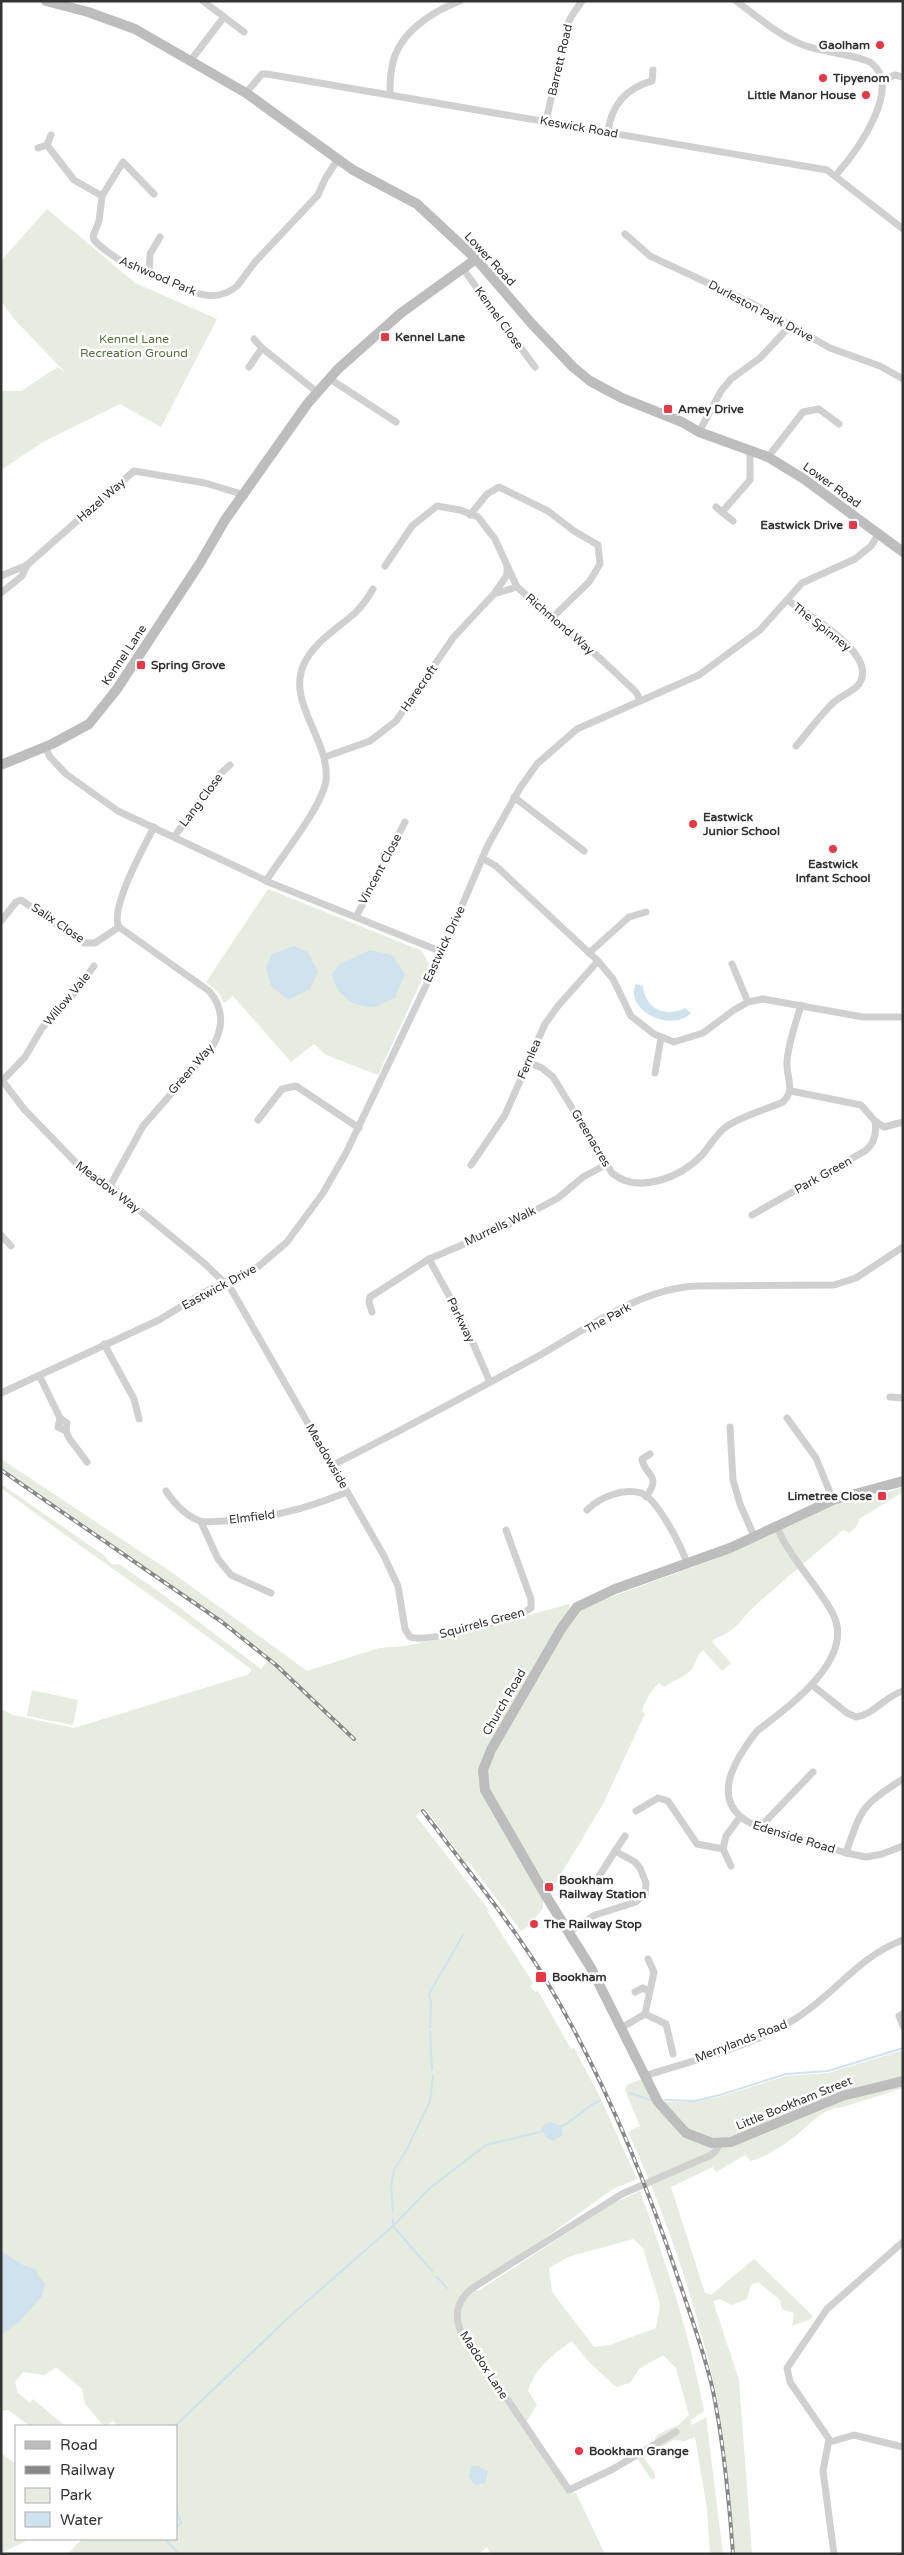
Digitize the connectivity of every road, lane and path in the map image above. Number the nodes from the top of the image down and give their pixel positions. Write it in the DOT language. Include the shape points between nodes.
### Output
graph roads {
  1 [pos="46,1"];
  2 [pos="203,1"];
  3 [pos="460,1"];
  4 [pos="582,1"];
  5 [pos="736,1"];
  6 [pos="752,1"];
  7 [pos="746,9"];
  8 [pos="224,17"];
  9 [pos="244,32"];
  10 [pos="191,60"];
  11 [pos="653,70"];
  12 [pos="903,77"];
  13 [pos="246,93"];
  14 [pos="390,94"];
  15 [pos="882,120"];
  16 [pos="546,121"];
  17 [pos="608,132"];
  18 [pos="51,135"];
  19 [pos="47,144"];
  20 [pos="38,148"];
  21 [pos="338,159"];
  22 [pos="836,175"];
  23 [pos="154,194"];
  24 [pos="102,196"];
  25 [pos="903,229"];
  26 [pos="624,234"];
  27 [pos="160,237"];
  28 [pos="476,259"];
  29 [pos="463,269"];
  30 [pos="149,274"];
  31 [pos="791,325"];
  32 [pos="254,339"];
  33 [pos="262,348"];
  34 [pos="249,367"];
  35 [pos="535,367"];
  36 [pos="330,379"];
  37 [pos="903,379"];
  38 [pos="318,392"];
  39 [pos="396,422"];
  40 [pos="839,424"];
  41 [pos="699,432"];
  42 [pos="750,449"];
  43 [pos="768,457"];
  44 [pos="245,495"];
  45 [pos="470,514"];
  46 [pos="733,520"];
  47 [pos="878,535"];
  48 [pos="903,552"];
  49 [pos="508,563"];
  50 [pos="27,565"];
  51 [pos="385,566"];
  52 [pos="1,576"];
  53 [pos="517,587"];
  54 [pos="373,589"];
  55 [pos="1,593"];
  56 [pos="494,594"];
  57 [pos="788,600"];
  58 [pos="553,617"];
  59 [pos="640,700"];
  60 [pos="796,746"];
  61 [pos="45,747"];
  62 [pos="325,757"];
  63 [pos="1,765"];
  64 [pos="230,765"];
  65 [pos="514,797"];
  66 [pos="404,822"];
  67 [pos="154,827"];
  68 [pos="174,837"];
  69 [pos="584,851"];
  70 [pos="482,858"];
  71 [pos="266,881"];
  72 [pos="646,912"];
  73 [pos="356,917"];
  74 [pos="1,921"];
  75 [pos="119,927"];
  76 [pos="442,952"];
  77 [pos="589,953"];
  78 [pos="598,961"];
  79 [pos="732,964"];
  80 [pos="94,966"];
  81 [pos="748,1002"];
  82 [pos="801,1005"];
  83 [pos="903,1017"];
  84 [pos="661,1038"];
  85 [pos="528,1062"];
  86 [pos="655,1073"];
  87 [pos="2,1079"];
  88 [pos="791,1091"];
  89 [pos="258,1120"];
  90 [pos="875,1121"];
  91 [pos="903,1122"];
  92 [pos="359,1128"];
  93 [pos="607,1164"];
  94 [pos="471,1165"];
  95 [pos="110,1186"];
  96 [pos="752,1216"];
  97 [pos="1,1235"];
  98 [pos="11,1246"];
  99 [pos="903,1247"];
  100 [pos="429,1259"];
  101 [pos="226,1282"];
  102 [pos="372,1312"];
  103 [pos="104,1344"];
  104 [pos="40,1377"];
  105 [pos="490,1382"];
  106 [pos="1,1393"];
  107 [pos="890,1397"];
  108 [pos="903,1398"];
  109 [pos="788,1418"];
  110 [pos="139,1419"];
  111 [pos="730,1427"];
  112 [pos="650,1454"];
  113 [pos="87,1462"];
  114 [pos="333,1465"];
  115 [pos="903,1481"];
  116 [pos="166,1490"];
  117 [pos="347,1492"];
  118 [pos="646,1497"];
  119 [pos="833,1500"];
  120 [pos="587,1510"];
  121 [pos="201,1522"];
  122 [pos="776,1525"];
  123 [pos="506,1530"];
  124 [pos="754,1536"];
  125 [pos="687,1564"];
  126 [pos="270,1593"];
  127 [pos="410,1637"];
  128 [pos="812,1685"];
  129 [pos="903,1691"];
  130 [pos="813,1772"];
  131 [pos="903,1779"];
  132 [pos="636,1811"];
  133 [pos="740,1817"];
  134 [pos="760,1827"];
  135 [pos="625,1836"];
  136 [pos="903,1846"];
  137 [pos="722,1849"];
  138 [pos="616,1851"];
  139 [pos="846,1853"];
  140 [pos="731,1866"];
  141 [pos="599,1876"];
  142 [pos="568,1932"];
  143 [pos="903,1940"];
  144 [pos="648,1959"];
  145 [pos="650,1991"];
  146 [pos="635,1992"];
  147 [pos="645,2014"];
  148 [pos="903,2014"];
  149 [pos="903,2026"];
  150 [pos="621,2028"];
  151 [pos="673,2054"];
  152 [pos="644,2076"];
  153 [pos="903,2081"];
  154 [pos="720,2144"];
  155 [pos="903,2242"];
  156 [pos="676,2432"];
  157 [pos="830,2442"];
  158 [pos="903,2447"];
  159 [pos="834,2554"];
  1 -- 10 [label="street, Lower Road" via="135,29"];
  2 -- 8 [label="street"];
  3 -- 14 [label="street" via="424,18 404,40 392,66"];
  4 -- 16 [label="street, Barrett Road" via="567,26"];
  5 -- 7 [label="street"];
  6 -- 7 [label="street"];
  7 -- 12 [label="street" via="790,39 867,61 878,66 889,80 895,75"];
  8 -- 9 [label="street"];
  8 -- 10 [label="street"];
  10 -- 13 [label="street, Lower Road"];
  11 -- 17 [label="street" via="655,80 635,87 611,114"];
  13 -- 14 [label="street, Keswick Road" via="264,73"];
  13 -- 21 [label="street, Lower Road"];
  14 -- 16 [label="street, Keswick Road"];
  15 -- 22 [label="street"];
  16 -- 17 [label="street, Keswick Road"];
  17 -- 22 [label="street, Keswick Road" via="827,170"];
  18 -- 19 [label="street"];
  19 -- 20 [label="street"];
  19 -- 24 [label="street" via="74,180"];
  21 -- 28 [label="street, Lower Road" via="417,204"];
  21 -- 30 [label="street, Ashwood Park" via="318,195 229,293 204,296"];
  22 -- 25 [label="street, Keswick Road"];
  23 -- 24 [label="street, Ashwood Park" via="123,162"];
  24 -- 30 [label="street, Ashwood Park" via="94,240 116,258"];
  26 -- 31 [label="street, Durleston Park Drive" via="650,256 730,292"];
  27 -- 30 [label="street" via="150,254"];
  28 -- 29 [label="street, Kennel Lane"];
  28 -- 41 [label="street, Lower Road" via="579,372 608,391"];
  29 -- 35 [label="street, Kennel Close"];
  29 -- 36 [label="street, Kennel Lane" via="402,314"];
  31 -- 37 [label="street, Durleston Park Drive" via="835,350 880,366"];
  31 -- 41 [label="street" via="760,358 726,385"];
  32 -- 33 [label="street"];
  33 -- 34 [label="street"];
  33 -- 38 [label="street"];
  36 -- 38 [label="street, Kennel Lane"];
  36 -- 39 [label="street"];
  38 -- 44 [label="street, Kennel Lane"];
  40 -- 43 [label="street" via="819,409 803,412"];
  41 -- 42 [label="street, Lower Road"];
  42 -- 43 [label="street, Lower Road"];
  42 -- 46 [label="street" via="750,480 719,509"];
  43 -- 47 [label="street, Lower Road" via="804,479"];
  44 -- 50 [label="street, Hazel Way" via="205,483 134,471"];
  44 -- 61 [label="street, Kennel Lane" via="117,689 89,724"];
  45 -- 49 [label="street, Richmond Way" via="478,517"];
  45 -- 51 [label="street, Richmond Way" via="437,506 412,526"];
  45 -- 58 [label="street" via="499,487 548,511 574,532 598,545 600,564 589,582"];
  47 -- 48 [label="street, Lower Road"];
  47 -- 57 [label="street, Eastwick Drive" via="871,546 855,559 802,583"];
  49 -- 53 [label="street, Richmond Way"];
  49 -- 56 [label="street, Harecroft" via="507,575"];
  50 -- 52 [label="street, Hazel Way"];
  50 -- 55 [label="street, Hazel Way" via="22,576"];
  53 -- 56 [label="street"];
  53 -- 58 [label="street, Richmond Way"];
  54 -- 62 [label="street" via="356,612 314,648 300,673 301,696"];
  56 -- 62 [label="street, Harecroft" via="453,638 396,721 370,741"];
  57 -- 59 [label="street, Eastwick Drive" via="760,630 700,676"];
  57 -- 60 [label="street, The Spinney" via="853,648 860,661 862,676 859,684 826,710"];
  58 -- 59 [label="street, Richmond Way" via="636,692"];
  59 -- 65 [label="street, Eastwick Drive" via="577,729 537,764"];
  61 -- 63 [label="street, Kennel Lane"];
  61 -- 67 [label="street" via="55,763 78,785 118,811"];
  62 -- 71 [label="street" via="326,780 319,800"];
  64 -- 68 [label="street, Lang Close" via="219,775"];
  65 -- 69 [label="street"];
  65 -- 70 [label="street, Eastwick Drive"];
  66 -- 73 [label="street, Vincent Close"];
  67 -- 68 [label="street"];
  67 -- 75 [label="street" via="130,875 117,918"];
  68 -- 71 [label="street"];
  70 -- 76 [label="street, Eastwick Drive"];
  70 -- 77 [label="street" via="496,866"];
  71 -- 73 [label="street"];
  72 -- 77 [label="street" via="629,917"];
  73 -- 76 [label="street"];
  74 -- 75 [label="street, Salix Close" via="21,900 84,943 95,943"];
  75 -- 95 [label="street, Green Way" via="209,992 218,1004 221,1021 212,1047 143,1126"];
  76 -- 92 [label="street, Eastwick Drive"];
  77 -- 78 [label="street"];
  78 -- 84 [label="street" via="613,979 631,1016"];
  78 -- 85 [label="street, Fernlea" via="545,1024"];
  79 -- 81 [label="street"];
  80 -- 87 [label="street, Willow Vale" via="42,1028 26,1057"];
  81 -- 82 [label="street" via="776,999"];
  81 -- 84 [label="street" via="703,1033 674,1042"];
  82 -- 83 [label="street" via="864,1017"];
  82 -- 88 [label="street" via="787,1059"];
  84 -- 86 [label="street"];
  85 -- 93 [label="street, Greenacres" via="552,1077"];
  85 -- 94 [label="street, Fernlea" via="505,1115"];
  87 -- 95 [label="street, Meadow Way" via="24,1109 80,1167"];
  88 -- 90 [label="street" via="861,1105"];
  88 -- 93 [label="street, Greenacres" via="783,1102 725,1127 696,1160 659,1181 642,1184 625,1181 612,1173"];
  89 -- 92 [label="street" via="282,1089 296,1086"];
  90 -- 91 [label="street" via="884,1127"];
  90 -- 96 [label="street, Park Green" via="872,1146"];
  92 -- 101 [label="street, Eastwick Drive" via="323,1193 287,1242 259,1266"];
  93 -- 100 [label="street, Murrells Walk" via="582,1177 552,1202 504,1227"];
  95 -- 101 [label="street, Meadow Way"];
  97 -- 98 [label="street"];
  99 -- 105 [label="street, The Park" via="856,1278 834,1285 680,1286 657,1292"];
  100 -- 102 [label="street, Murrells Walk" via="370,1297 368,1302"];
  100 -- 105 [label="street, Parkway" via="457,1308"];
  101 -- 103 [label="street, Eastwick Drive" via="160,1320"];
  101 -- 114 [label="street, Meadowside"];
  103 -- 104 [label="street, Eastwick Drive"];
  103 -- 110 [label="street" via="134,1399"];
  104 -- 106 [label="street, Eastwick Drive"];
  104 -- 113 [label="street" via="60,1418 67,1423 66,1431"];
  105 -- 114 [label="street, The Park"];
  107 -- 108 [label="street"];
  109 -- 119 [label="street" via="816,1458"];
  111 -- 124 [label="street" via="733,1480"];
  112 -- 118 [label="street" via="642,1459 653,1478 652,1488"];
  114 -- 117 [label="street, Meadowside"];
  115 -- 119 [label="street, Church Road"];
  116 -- 121 [label="street" via="177,1506"];
  117 -- 121 [label="street, Elmfield" via="325,1502 281,1514 249,1520"];
  117 -- 127 [label="street, Meadowside" via="396,1580"];
  118 -- 120 [label="street" via="641,1493 625,1492 607,1496"];
  118 -- 125 [label="street" via="664,1518"];
  119 -- 122 [label="street, Church Road"];
  121 -- 126 [label="street" via="218,1559 231,1575"];
  122 -- 124 [label="street, Church Road"];
  122 -- 128 [label="street, Edenside Road" via="838,1626 836,1649"];
  123 -- 127 [label="street, Squirrels Green" via="531,1599 531,1608 523,1614 465,1630 424,1638"];
  124 -- 125 [label="street, Church Road"];
  125 -- 142 [label="street, Church Road" via="615,1589 577,1607 484,1763 482,1778 485,1790"];
  128 -- 129 [label="street" via="856,1717"];
  128 -- 133 [label="street, Edenside Road" via="756,1731 734,1764 727,1791"];
  130 -- 134 [label="street"];
  131 -- 139 [label="street" via="872,1799 862,1810"];
  132 -- 137 [label="street" via="658,1798 668,1801 697,1844"];
  133 -- 134 [label="street, Edenside Road"];
  133 -- 137 [label="street" via="726,1836"];
  134 -- 139 [label="street, Edenside Road"];
  135 -- 138 [label="street"];
  136 -- 139 [label="street, Edenside Road" via="874,1856"];
  137 -- 140 [label="street"];
  138 -- 141 [label="street"];
  138 -- 142 [label="street" via="640,1868 646,1883 645,1894 636,1902 595,1915"];
  142 -- 150 [label="street, Church Road" via="591,1968"];
  143 -- 152 [label="street, Merrylands Road" via="874,1953 815,2004 786,2024 732,2047"];
  144 -- 145 [label="street" via="654,1972"];
  145 -- 146 [label="street" via="644,1988"];
  145 -- 147 [label="street"];
  147 -- 150 [label="street"];
  147 -- 151 [label="street" via="666,2024"];
  148 -- 149 [label="street" via="898,2016"];
  150 -- 152 [label="street, Church Road"];
  152 -- 154 [label="street, Church Road" via="671,2120 692,2136"];
  153 -- 154 [label="street, Little Bookham Street" via="850,2093"];
  154 -- 156 [label="street, Maddox Lane" via="710,2155 628,2192 471,2289 458,2304 457,2320 478,2356 568,2490 613,2469"];
  155 -- 157 [label="street" via="824,2312 786,2370 790,2382"];
  157 -- 158 [label="street" via="854,2435"];
  157 -- 159 [label="street" via="822,2471"];
}
